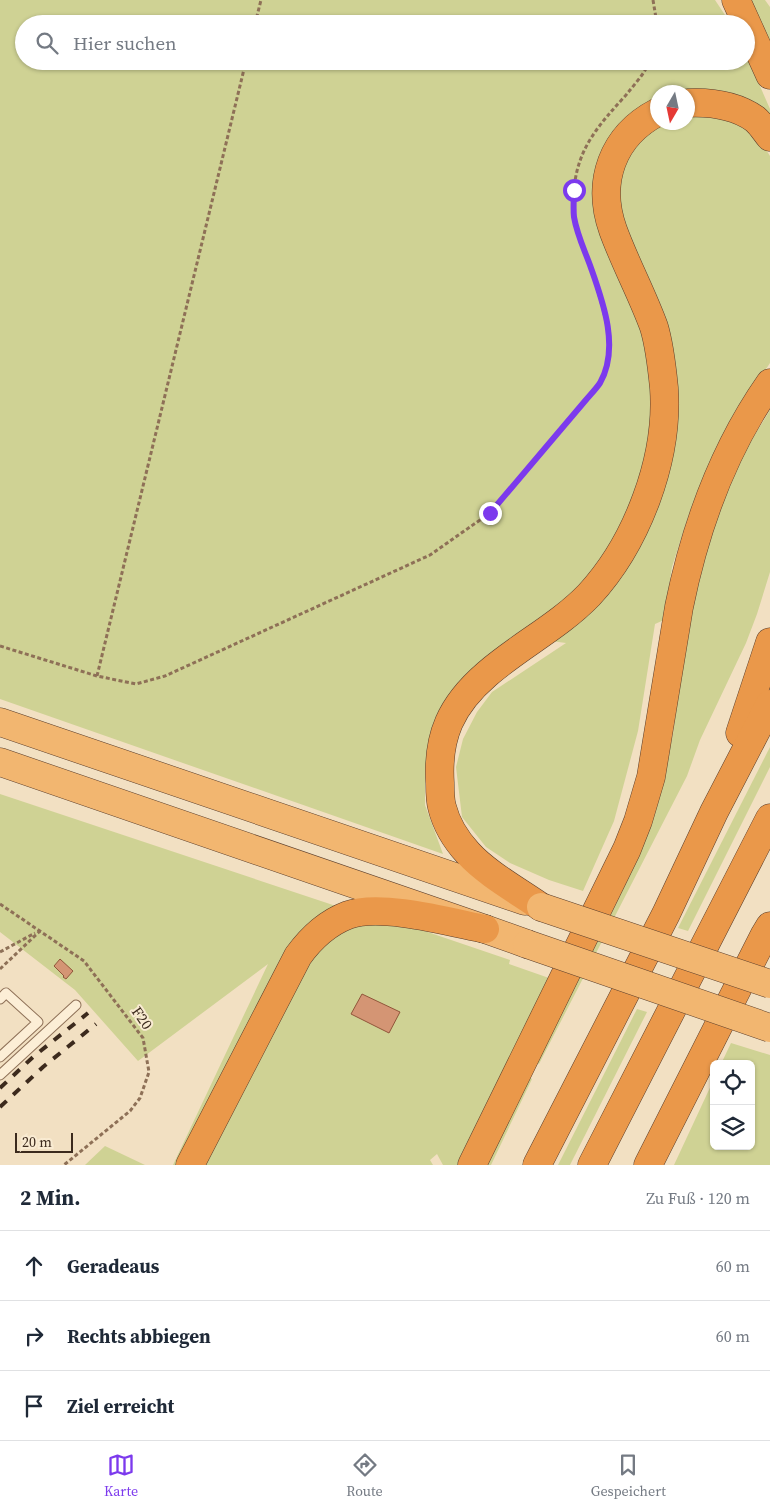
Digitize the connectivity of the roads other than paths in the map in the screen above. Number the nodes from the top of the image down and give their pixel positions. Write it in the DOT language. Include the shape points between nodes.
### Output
graph roads {
  1 [pos="736,0"];
  2 [pos="743,15"];
  3 [pos="755,42"];
  4 [pos="770,75"];
  5 [pos="695,103"];
  6 [pos="650,117"];
  7 [pos="770,137"];
  8 [pos="770,383"];
  9 [pos="770,642"];
  10 [pos="770,704"];
  11 [pos="0,722"];
  12 [pos="0,762"];
  13 [pos="714,812"];
  14 [pos="770,818"];
  15 [pos="540,907"];
  16 [pos="768,926"];
  17 [pos="485,928"];
  18 [pos="770,984"];
  19 [pos="0,998"];
  20 [pos="76,1005"];
  21 [pos="770,1028"];
  22 [pos="0,1057"];
  23 [pos="0,1075"];
  24 [pos="190,1165"];
  25 [pos="472,1165"];
  26 [pos="537,1165"];
  27 [pos="592,1165"];
  28 [pos="648,1165"];
  1 -- 2 [label="highway"];
  3 -- 4 [label="highway"];
  5 -- 7 [label="highway" via="738,110 755,120"];
  6 -- 15 [label="highway" via="636,125 616,151 607,197 613,229 649,314 659,347 664,416 652,479 638,520 601,580 565,615 488,672 458,704 442,742 439,763 441,806 457,839 468,853 499,879"];
  8 -- 25 [label="highway" via="730,452 696,537 683,585 651,777 638,821"];
  9 -- 13 [label="highway"];
  10 -- 13 [label="highway"];
  11 -- 15 [label="highway"];
  12 -- 17 [label="highway"];
  13 -- 26 [label="highway" via="666,914"];
  14 -- 27 [label="highway"];
  15 -- 18 [label="highway, bridge"];
  16 -- 28 [label="highway"];
  17 -- 21 [label="highway, bridge"];
  17 -- 24 [label="highway" via="402,912 350,915 326,927 308,943 294,963"];
  19 -- 22 [label="lane" via="6,993 38,1022"];
  20 -- 23 [label="lane"];
}
